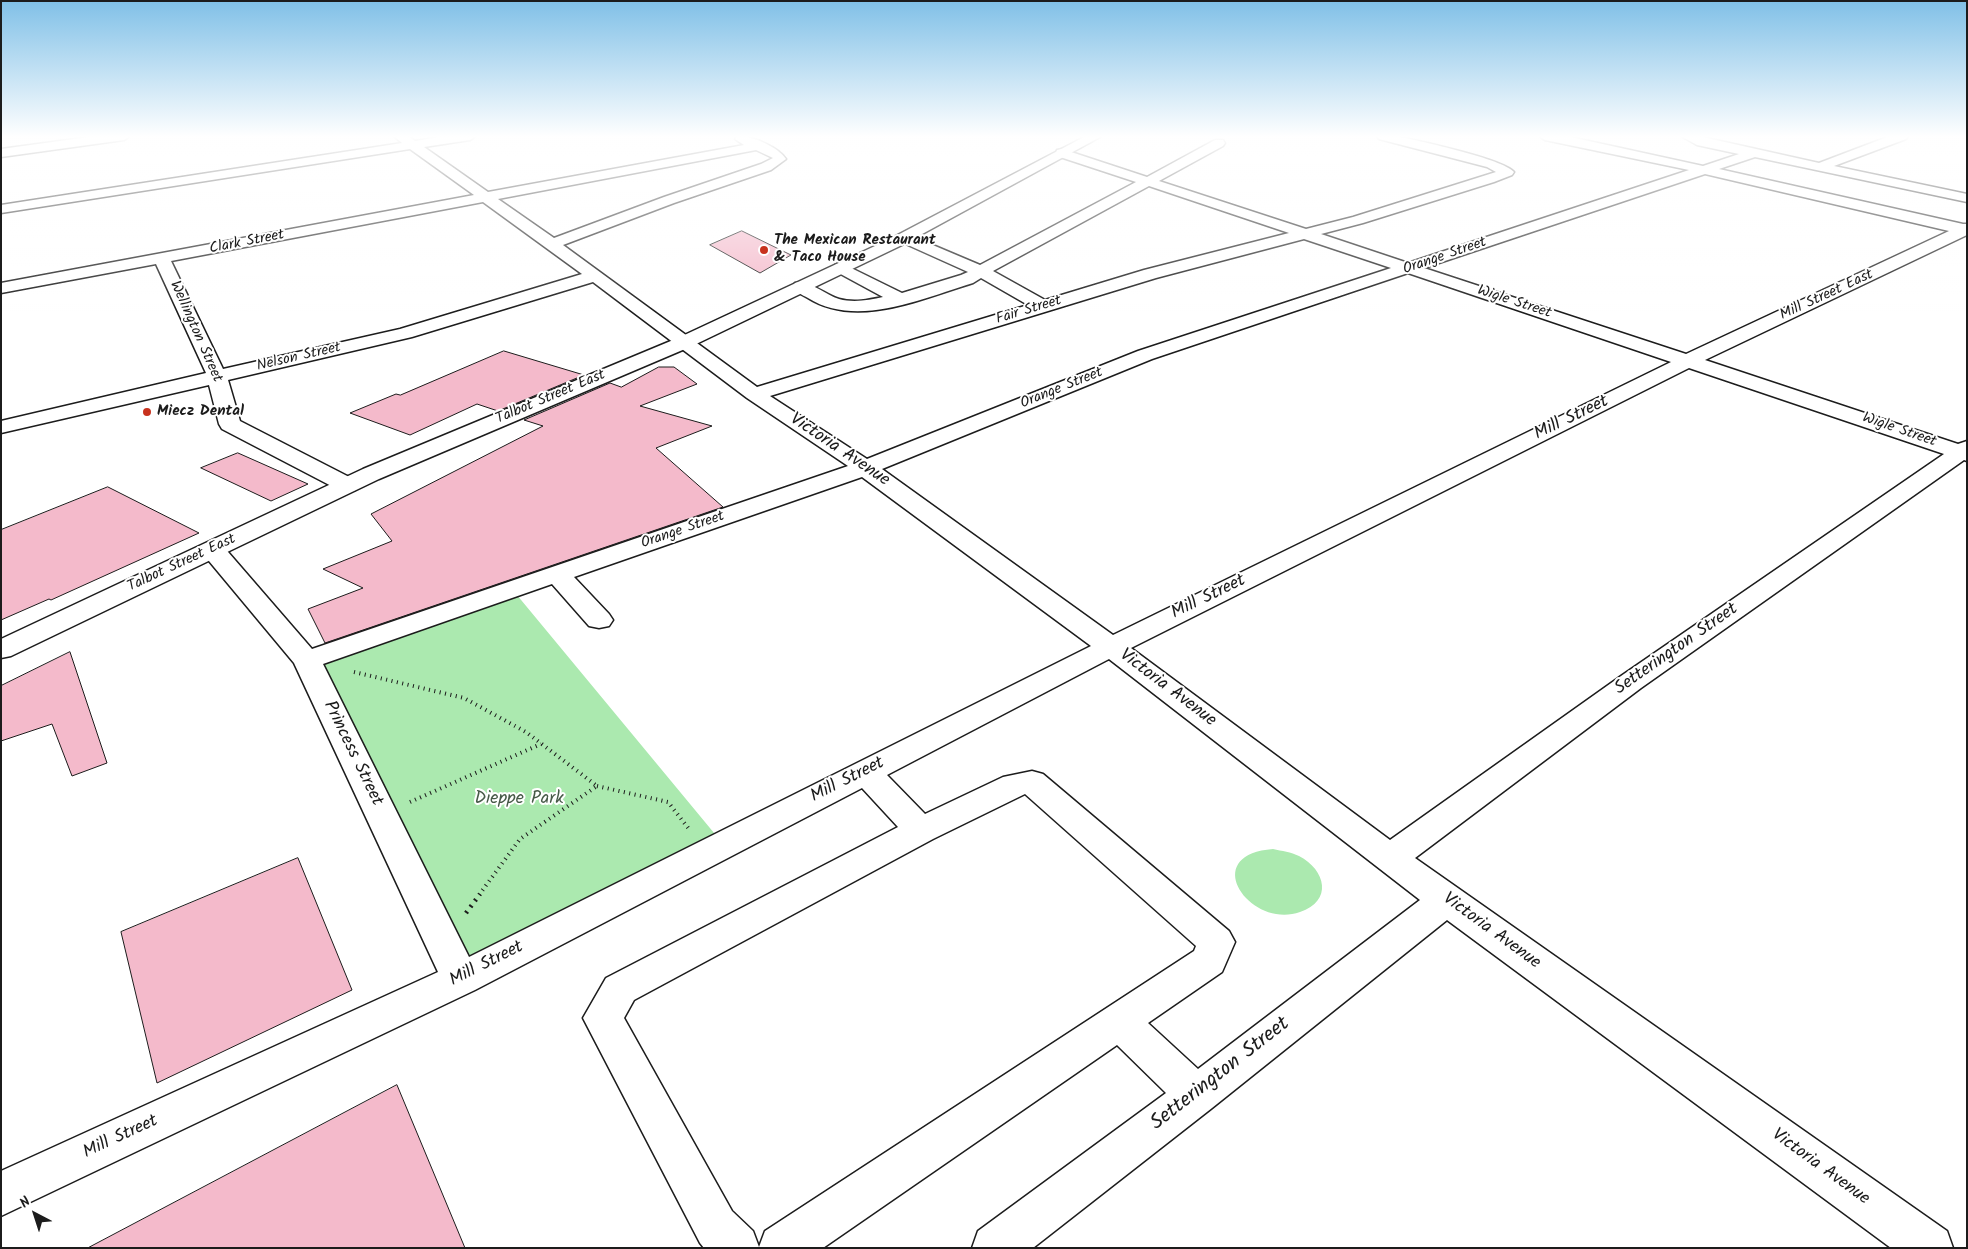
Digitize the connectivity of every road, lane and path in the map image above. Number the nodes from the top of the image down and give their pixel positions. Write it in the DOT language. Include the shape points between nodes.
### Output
graph roads {
  1 [pos="95,194"];
  2 [pos="479,194"];
  3 [pos="504,194"];
  4 [pos="686,194"];
  5 [pos="985,194"];
  6 [pos="1123,194"];
  7 [pos="1187,194"];
  8 [pos="1440,194"];
  9 [pos="1631,194"];
  10 [pos="1811,194"];
  11 [pos="1949,194"];
  12 [pos="484,198"];
  13 [pos="1967,198"];
  14 [pos="1,209"];
  15 [pos="1966,229"];
  16 [pos="1304,233"];
  17 [pos="904,238"];
  18 [pos="552,244"];
  19 [pos="162,258"];
  20 [pos="841,268"];
  21 [pos="1411,269"];
  22 [pos="982,272"];
  23 [pos="595,276"];
  24 [pos="801,287"];
  25 [pos="1,288"];
  26 [pos="900,299"];
  27 [pos="1044,307"];
  28 [pos="686,342"];
  29 [pos="1690,360"];
  30 [pos="217,377"];
  31 [pos="754,394"];
  32 [pos="1,427"];
  33 [pos="1965,451"];
  34 [pos="865,468"];
  35 [pos="347,485"];
  36 [pos="213,550"];
  37 [pos="557,574"];
  38 [pos="599,620"];
  39 [pos="1111,647"];
  40 [pos="1,650"];
  41 [pos="306,660"];
  42 [pos="542,744"];
  43 [pos="865,772"];
  44 [pos="597,786"];
  45 [pos="381,815"];
  46 [pos="921,830"];
  47 [pos="708,853"];
  48 [pos="1390,858"];
  49 [pos="1446,900"];
  50 [pos="452,961"];
  51 [pos="1119,1021"];
  52 [pos="1197,1095"];
  53 [pos="1,1194"];
  54 [pos="736,1248"];
  55 [pos="782,1248"];
  56 [pos="995,1248"];
  57 [pos="1930,1248"];
  1 -- 14 [label="street"];
  2 -- 12 [label="street, Victoria Avenue"];
  3 -- 12 [label="street, Clark Street"];
  4 -- 18 [label="street"];
  5 -- 17 [label="street, Talbot Street East"];
  6 -- 22 [label="street"];
  7 -- 16 [label="street, Wigle Street"];
  8 -- 16 [label="street, Fair Street"];
  9 -- 21 [label="street, Orange Street"];
  10 -- 15 [label="street"];
  11 -- 13 [label="street"];
  12 -- 18 [label="street, Victoria Avenue"];
  12 -- 19 [label="street, Clark Street"];
  15 -- 29 [label="street, Mill Street East"];
  16 -- 21 [label="street, Wigle Street"];
  16 -- 27 [label="street, Fair Street" via="1150,274"];
  17 -- 20 [label="street, Talbot Street East"];
  17 -- 22 [label="street"];
  18 -- 23 [label="street, Victoria Avenue"];
  19 -- 25 [label="street, Clark Street"];
  19 -- 30 [label="street, Wellington Street"];
  20 -- 24 [label="street, Talbot Street East"];
  20 -- 26 [label="street"];
  21 -- 29 [label="street, Wigle Street"];
  21 -- 34 [label="street, Orange Street" via="1145,355"];
  22 -- 26 [label="street" via="967,280"];
  22 -- 27 [label="street"];
  23 -- 28 [label="street, Victoria Avenue"];
  23 -- 30 [label="street, Nelson Street" via="405,333"];
  24 -- 26 [label="street" via="821,299 840,305 865,306"];
  24 -- 28 [label="street, Talbot Street East"];
  27 -- 31 [label="street, Fair Street"];
  28 -- 31 [label="street, Victoria Avenue"];
  28 -- 35 [label="street, Talbot Street East"];
  29 -- 33 [label="street, Wigle Street"];
  29 -- 39 [label="street, Mill Street"];
  30 -- 32 [label="street, Nelson Street"];
  30 -- 35 [label="street, Wellington Street" via="230,424"];
  31 -- 34 [label="street, Victoria Avenue"];
  33 -- 48 [label="street, Setterington Street" via="1631,682"];
  34 -- 37 [label="street, Orange Street"];
  34 -- 39 [label="street, Victoria Avenue"];
  35 -- 36 [label="street, Talbot Street East"];
  36 -- 40 [label="street, Talbot Street East"];
  36 -- 41 [label="street, Princess Street"];
  37 -- 38 [label="street"];
  37 -- 41 [label="street, Orange Street"];
  39 -- 43 [label="street, Mill Street"];
  39 -- 48 [label="street, Victoria Avenue"];
  41 -- 42 [label="path" via="464,698"];
  41 -- 45 [label="street, Princess Street"];
  42 -- 44 [label="path"];
  42 -- 45 [label="path"];
  43 -- 46 [label="street"];
  43 -- 47 [label="street, Mill Street"];
  44 -- 47 [label="path" via="668,802"];
  44 -- 50 [label="path" via="520,839"];
  45 -- 50 [label="street, Princess Street"];
  46 -- 51 [label="street" via="1014,785 1032,782 1216,942 1209,961"];
  46 -- 54 [label="street" via="620,989 603,1018 716,1227"];
  47 -- 50 [label="street, Mill Street"];
  48 -- 49 [label="street, Victoria Avenue"];
  49 -- 52 [label="street, Setterington Street"];
  49 -- 57 [label="street, Victoria Avenue"];
  50 -- 53 [label="street, Mill Street"];
  51 -- 52 [label="street"];
  51 -- 55 [label="street"];
  52 -- 56 [label="street, Setterington Street"];
}
